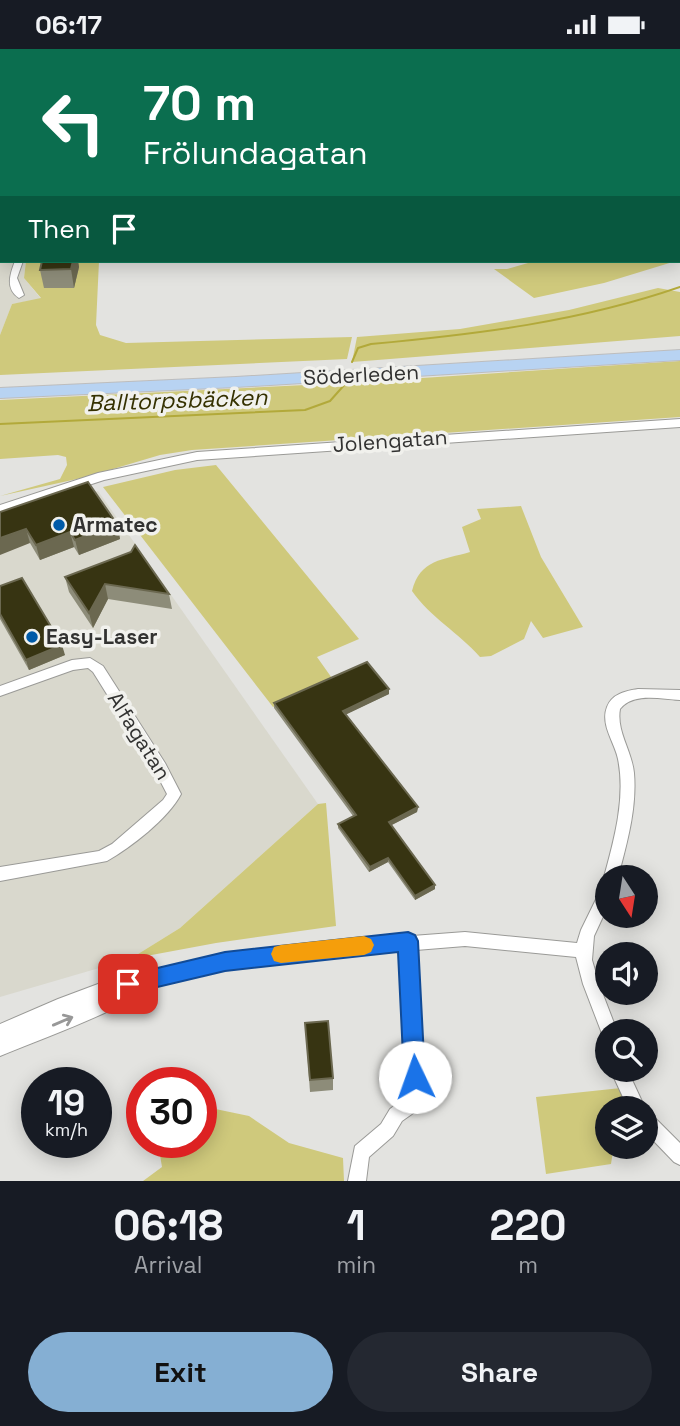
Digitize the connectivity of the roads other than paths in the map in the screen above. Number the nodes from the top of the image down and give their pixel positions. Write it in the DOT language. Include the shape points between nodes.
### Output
graph roads {
  1 [pos="18,263"];
  2 [pos="19,295"];
  3 [pos="680,346"];
  4 [pos="680,355"];
  5 [pos="0,383"];
  6 [pos="0,393"];
  7 [pos="680,423"];
  8 [pos="102,476"];
  9 [pos="0,503"];
  10 [pos="0,510"];
  11 [pos="0,691"];
  12 [pos="680,695"];
  13 [pos="614,865"];
  14 [pos="0,874"];
  15 [pos="595,918"];
  16 [pos="408,941"];
  17 [pos="584,951"];
  18 [pos="142,983"];
  19 [pos="605,1019"];
  20 [pos="0,1032"];
  21 [pos="0,1048"];
  22 [pos="658,1133"];
  23 [pos="679,1154"];
  24 [pos="356,1181"];
  1 -- 2 [label="street" via="13,278"];
  3 -- 5 [label="highway, Söderleden"];
  4 -- 6 [label="highway, Söderleden"];
  7 -- 8 [label="street, Jolengatan" via="230,452"];
  8 -- 9 [label="street, Jolengatan"];
  8 -- 10 [label="street, Jolengatan"];
  11 -- 14 [label="street, Alfagatan" via="90,663 174,794 168,804 102,857"];
  12 -- 13 [label="street" via="634,696 614,705 627,802"];
  15 -- 17 [label="street"];
  16 -- 17 [label="street" via="465,939"];
  16 -- 18 [label="street" via="237,960"];
  16 -- 24 [label="street" via="416,1097 361,1151"];
  17 -- 19 [label="street"];
  18 -- 20 [label="street" via="114,986 64,1003"];
  21 -- 18 [label="street, one-way" via="115,1000"];
  22 -- 23 [label="street"];
}
